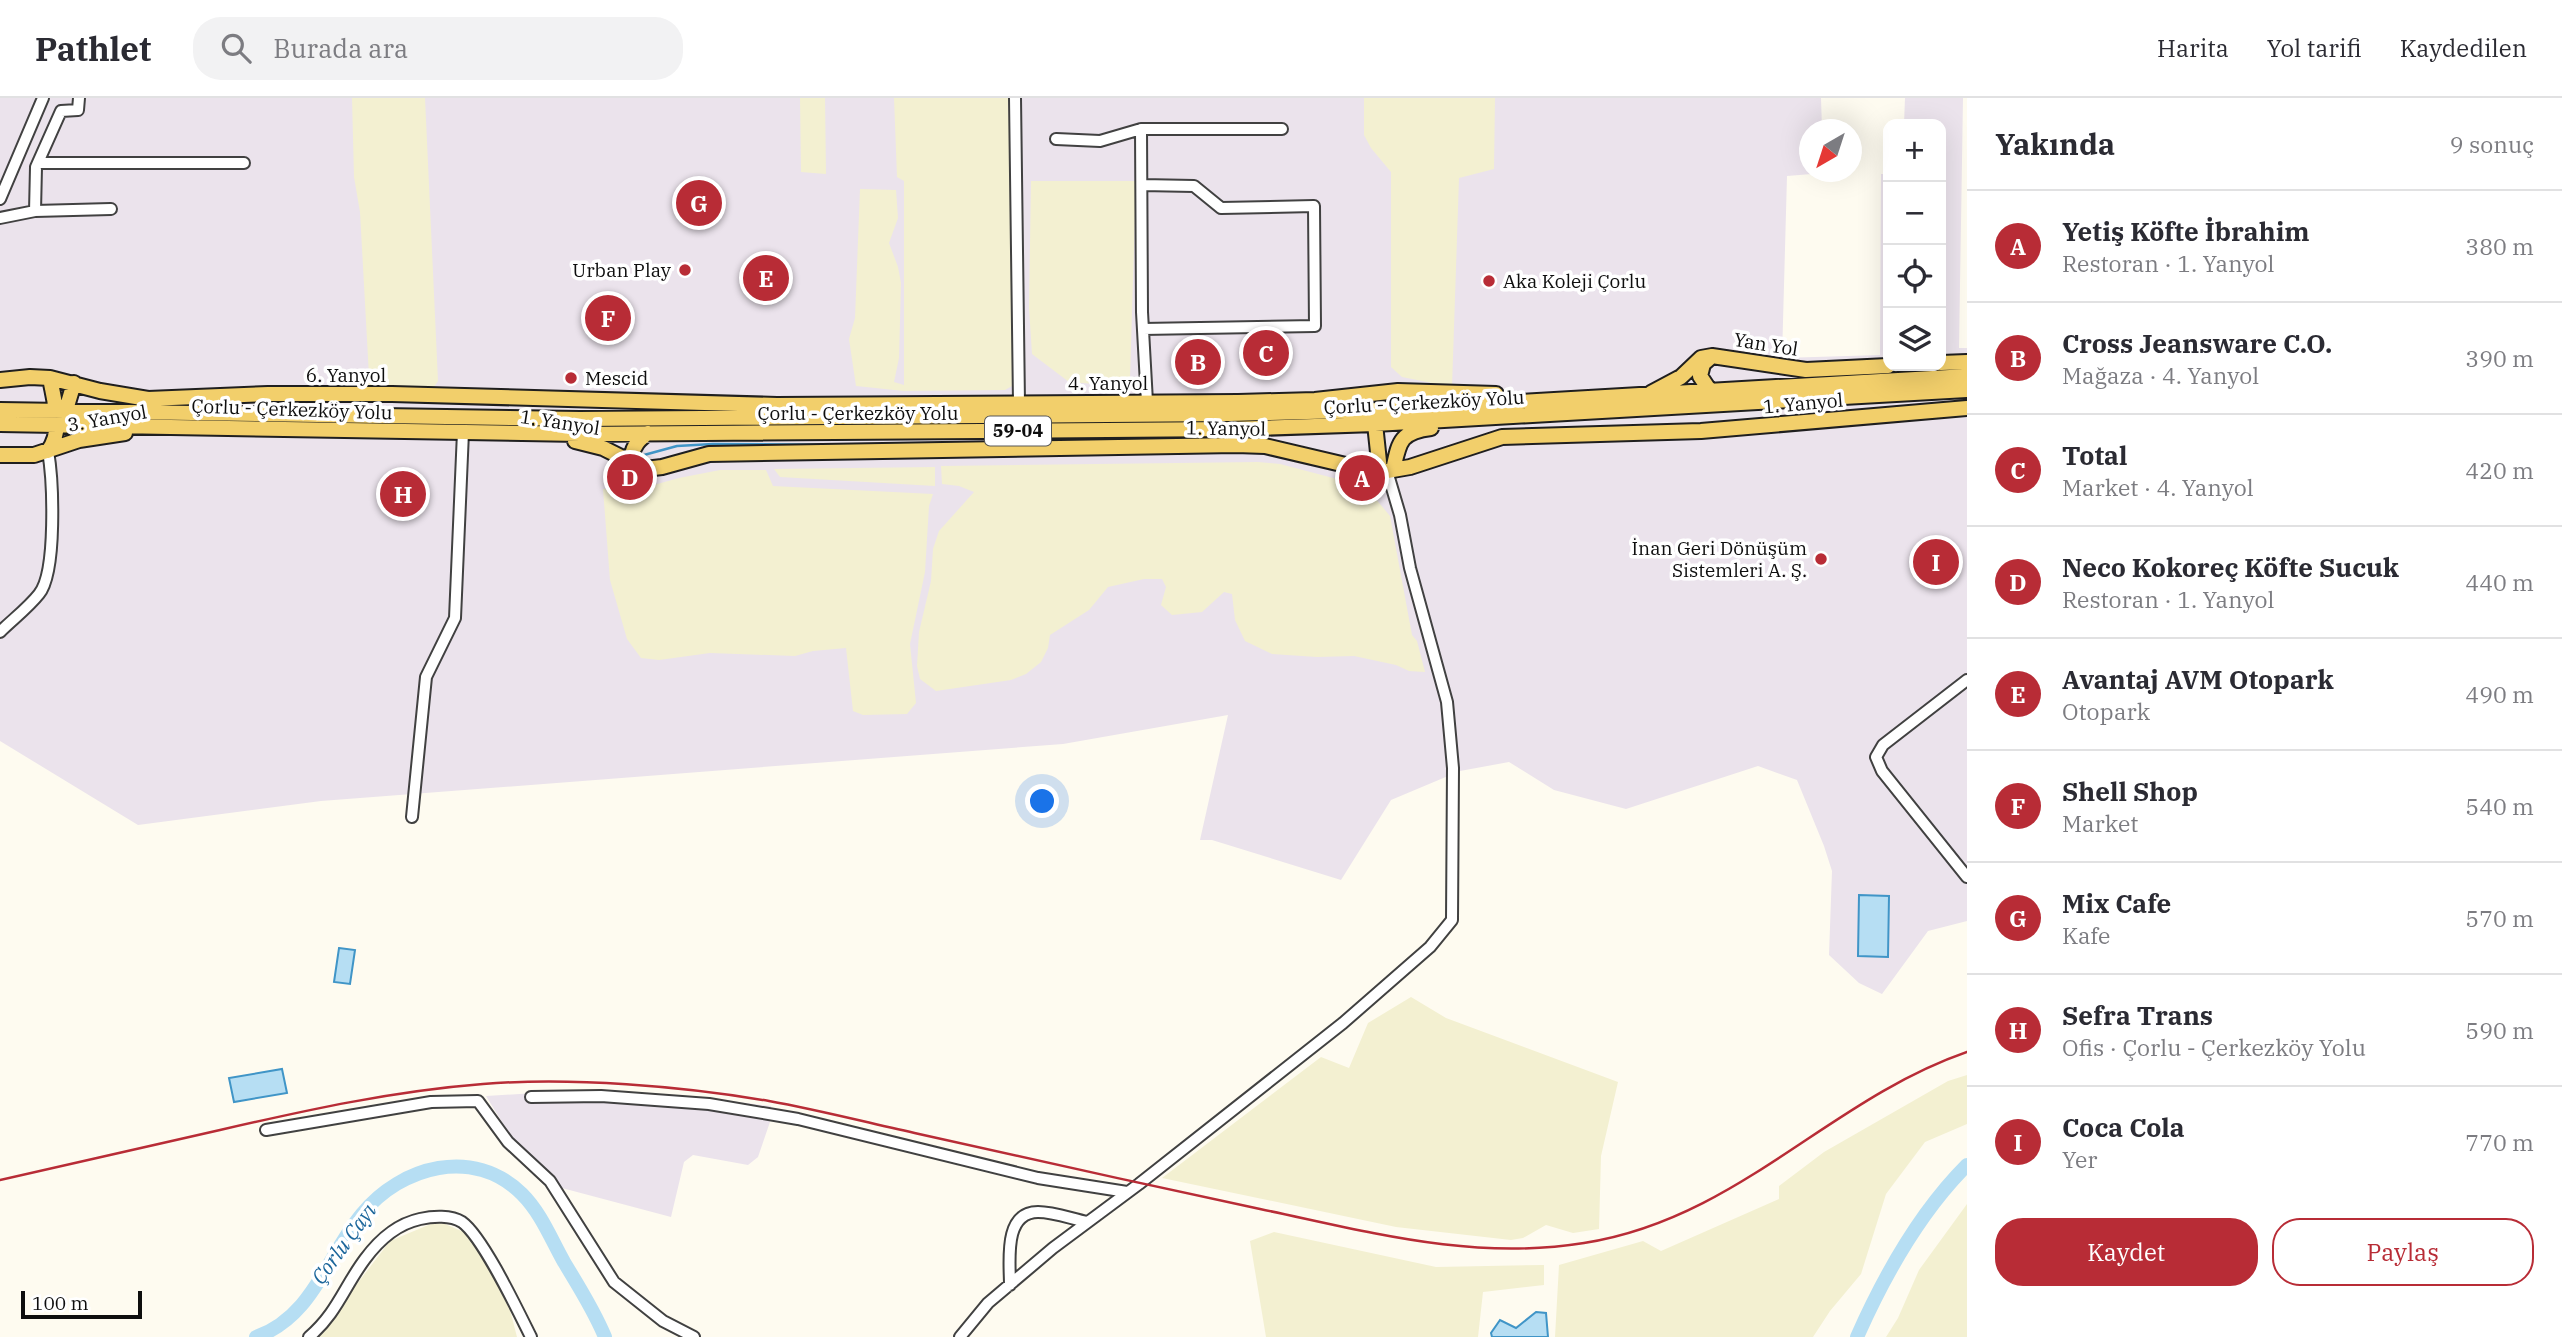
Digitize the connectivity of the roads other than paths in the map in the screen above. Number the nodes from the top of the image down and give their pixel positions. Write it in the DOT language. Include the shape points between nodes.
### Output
graph roads {
  1 [pos="43,98"];
  2 [pos="79,98"];
  3 [pos="1015,98"];
  4 [pos="1141,129"];
  5 [pos="1282,129"];
  6 [pos="1056,139"];
  7 [pos="38,163"];
  8 [pos="244,163"];
  9 [pos="1142,185"];
  10 [pos="0,199"];
  11 [pos="111,209"];
  12 [pos="35,211"];
  13 [pos="0,218"];
  14 [pos="1143,329"];
  15 [pos="1712,356"];
  16 [pos="1967,362"];
  17 [pos="1946,363"];
  18 [pos="1883,366"];
  19 [pos="1967,376"];
  20 [pos="50,378"];
  21 [pos="0,380"];
  22 [pos="74,383"];
  23 [pos="1967,390"];
  24 [pos="1398,391"];
  25 [pos="1710,391"];
  26 [pos="1650,394"];
  27 [pos="1563,399"];
  28 [pos="1315,400"];
  29 [pos="1147,402"];
  30 [pos="1019,403"];
  31 [pos="693,404"];
  32 [pos="1967,408"];
  33 [pos="0,410"];
  34 [pos="1356,410"];
  35 [pos="62,418"];
  36 [pos="771,418"];
  37 [pos="1380,419"];
  38 [pos="1464,419"];
  39 [pos="0,424"];
  40 [pos="36,425"];
  41 [pos="180,426"];
  42 [pos="1323,426"];
  43 [pos="463,432"];
  44 [pos="507,433"];
  45 [pos="648,433"];
  46 [pos="54,449"];
  47 [pos="0,455"];
  48 [pos="645,469"];
  49 [pos="1387,471"];
  50 [pos="0,632"];
  51 [pos="1967,680"];
  52 [pos="412,817"];
  53 [pos="1967,877"];
  54 [pos="531,1097"];
  55 [pos="267,1130"];
  56 [pos="1127,1192"];
  57 [pos="1087,1222"];
  58 [pos="1010,1285"];
  59 [pos="309,1337"];
  60 [pos="531,1337"];
  61 [pos="694,1337"];
  62 [pos="960,1337"];
  1 -- 10 [label="street"];
  2 -- 7 [label="street" via="78,110 61,111"];
  3 -- 30 [label="street"];
  4 -- 5 [label="street"];
  4 -- 6 [label="street" via="1100,141"];
  4 -- 9 [label="street"];
  7 -- 8 [label="street"];
  7 -- 12 [label="street"];
  9 -- 14 [label="street"];
  9 -- 14 [label="street" via="1194,186 1221,208 1314,206 1315,326"];
  11 -- 12 [label="street"];
  12 -- 13 [label="street"];
  14 -- 29 [label="street"];
  15 -- 18 [label="main road, Yan Yol" via="1806,370"];
  15 -- 25 [label="main road" via="1703,364 1700,376"];
  15 -- 26 [label="main road, Yan Yol" via="1701,358 1681,377"];
  16 -- 17 [label="main road"];
  19 -- 25 [label="main road, Çorlu - Çerkezköy Yolu / 59-04"];
  20 -- 21 [label="main road, 6. Yanyol"];
  20 -- 22 [label="main road, 6. Yanyol"];
  20 -- 35 [label="main road"];
  22 -- 31 [label="main road, 6. Yanyol" via="148,399 392,394"];
  22 -- 35 [label="main road"];
  23 -- 38 [label="main road, Çorlu - Çerkezköy Yolu / 59-04"];
  24 -- 27 [label="main road, 4. Yanyol"];
  24 -- 28 [label="main road, 4. Yanyol"];
  24 -- 37 [label="main road"];
  25 -- 26 [label="main road, Çorlu - Çerkezköy Yolu / 59-04"];
  26 -- 27 [label="main road, Çorlu - Çerkezköy Yolu / 59-04"];
  27 -- 37 [label="main road, Çorlu - Çerkezköy Yolu / 59-04"];
  28 -- 29 [label="main road, 4. Yanyol"];
  28 -- 34 [label="main road"];
  29 -- 30 [label="main road, 4. Yanyol"];
  30 -- 31 [label="main road, 4. Yanyol"];
  31 -- 36 [label="main road"];
  32 -- 49 [label="main road, 1. Yanyol" via="1702,431 1502,437"];
  33 -- 35 [label="main road, Çorlu - Çerkezköy Yolu / 59-04"];
  34 -- 36 [label="main road, Çorlu - Çerkezköy Yolu / 59-04"];
  34 -- 37 [label="main road, Çorlu - Çerkezköy Yolu / 59-04"];
  35 -- 36 [label="main road, Çorlu - Çerkezköy Yolu / 59-04"];
  35 -- 40 [label="main road, Çorlu - Çerkezköy Yolu / 59-04"];
  35 -- 41 [label="main road, Çorlu - Çerkezköy Yolu / 59-04"];
  35 -- 46 [label="main road"];
  37 -- 38 [label="main road, Çorlu - Çerkezköy Yolu / 59-04"];
  37 -- 42 [label="main road, Çorlu - Çerkezköy Yolu / 59-04"];
  37 -- 49 [label="main road"];
  38 -- 49 [label="main road" via="1407,435"];
  39 -- 40 [label="main road, Çorlu - Çerkezköy Yolu / 59-04"];
  40 -- 46 [label="main road"];
  41 -- 43 [label="main road, Çorlu - Çerkezköy Yolu / 59-04"];
  41 -- 46 [label="main road, 3. Yanyol"];
  42 -- 45 [label="main road, Çorlu - Çerkezköy Yolu / 59-04"];
  42 -- 49 [label="main road" via="1364,436"];
  43 -- 44 [label="main road, Çorlu - Çerkezköy Yolu / 59-04"];
  43 -- 52 [label="street" via="455,618 426,677"];
  44 -- 45 [label="main road, Çorlu - Çerkezköy Yolu / 59-04"];
  44 -- 48 [label="main road, 1. Yanyol" via="591,444"];
  45 -- 48 [label="main road" via="632,452"];
  46 -- 47 [label="main road, 3. Yanyol" via="34,455"];
  46 -- 50 [label="street" via="48,579"];
  48 -- 49 [label="main road, 1. Yanyol" via="709,454 1236,445 1280,449"];
  49 -- 56 [label="street" via="1447,702 1453,768 1452,920 1430,947 1343,1023"];
  51 -- 53 [label="street" via="1883,745 1876,757 1882,771"];
  54 -- 56 [label="street" via="601,1096 709,1104 799,1119 1038,1178"];
  55 -- 61 [label="street" via="431,1102 478,1101 508,1142 550,1181 614,1282 663,1321"];
  56 -- 57 [label="street"];
  57 -- 58 [label="street"];
  57 -- 58 [label="street" via="1037,1212 1023,1217 1012,1231"];
  58 -- 62 [label="street"];
  59 -- 60 [label="street" via="326,1323 381,1239 407,1222 436,1216 461,1222 481,1245"];
}
